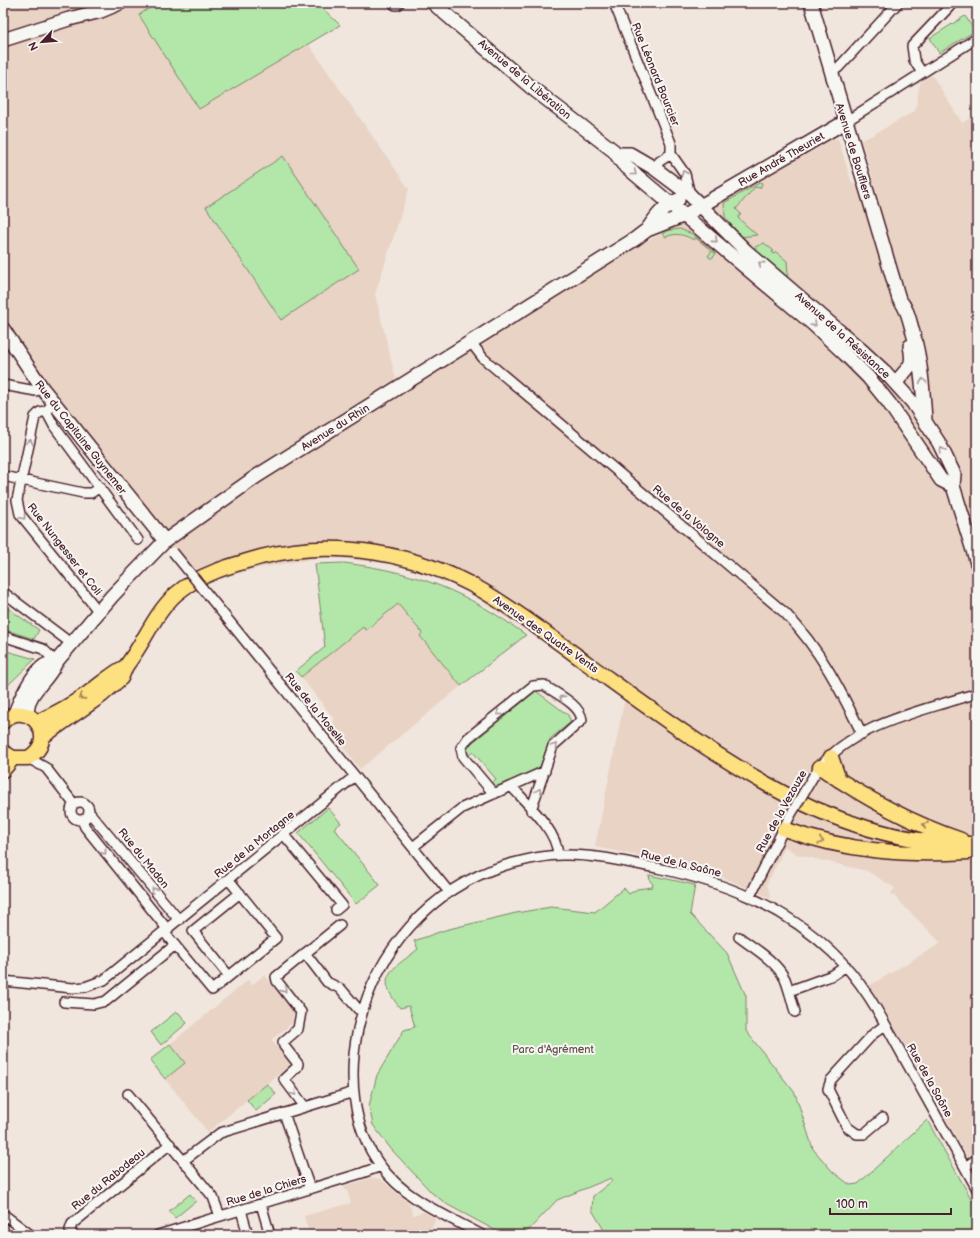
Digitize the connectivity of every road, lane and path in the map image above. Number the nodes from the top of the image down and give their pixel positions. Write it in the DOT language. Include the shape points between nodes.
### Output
graph roads {
  1 [pos="120,3"];
  2 [pos="433,3"];
  3 [pos="614,3"];
  4 [pos="811,3"];
  5 [pos="898,3"];
  6 [pos="953,3"];
  7 [pos="977,38"];
  8 [pos="3,40"];
  9 [pos="830,70"];
  10 [pos="922,73"];
  11 [pos="845,122"];
  12 [pos="618,154"];
  13 [pos="671,154"];
  14 [pos="654,168"];
  15 [pos="654,189"];
  16 [pos="690,195"];
  17 [pos="718,195"];
  18 [pos="670,203"];
  19 [pos="702,205"];
  20 [pos="685,215"];
  21 [pos="650,225"];
  22 [pos="899,299"];
  23 [pos="3,329"];
  24 [pos="470,341"];
  25 [pos="7,344"];
  26 [pos="904,372"];
  27 [pos="886,373"];
  28 [pos="868,377"];
  29 [pos="896,383"];
  30 [pos="3,385"];
  31 [pos="42,388"];
  32 [pos="50,407"];
  33 [pos="901,420"];
  34 [pos="925,420"];
  35 [pos="3,476"];
  36 [pos="21,480"];
  37 [pos="953,486"];
  38 [pos="100,487"];
  39 [pos="138,540"];
  40 [pos="165,541"];
  41 [pos="977,563"];
  42 [pos="3,592"];
  43 [pos="99,612"];
  44 [pos="3,636"];
  45 [pos="72,644"];
  46 [pos="56,662"];
  47 [pos="126,666"];
  48 [pos="977,694"];
  49 [pos="27,717"];
  50 [pos="3,722"];
  51 [pos="862,734"];
  52 [pos="41,742"];
  53 [pos="8,755"];
  54 [pos="831,757"];
  55 [pos="28,758"];
  56 [pos="46,768"];
  57 [pos="3,770"];
  58 [pos="545,771"];
  59 [pos="817,771"];
  60 [pos="356,776"];
  61 [pos="839,780"];
  62 [pos="511,786"];
  63 [pos="494,794"];
  64 [pos="74,804"];
  65 [pos="531,810"];
  66 [pos="89,812"];
  67 [pos="82,820"];
  68 [pos="787,822"];
  69 [pos="284,835"];
  70 [pos="976,846"];
  71 [pos="413,847"];
  72 [pos="558,855"];
  73 [pos="229,880"];
  74 [pos="449,892"];
  75 [pos="240,893"];
  76 [pos="750,896"];
  77 [pos="336,910"];
  78 [pos="179,920"];
  79 [pos="340,925"];
  80 [pos="166,931"];
  81 [pos="739,938"];
  82 [pos="175,945"];
  83 [pos="305,953"];
  84 [pos="846,966"];
  85 [pos="229,976"];
  86 [pos="3,981"];
  87 [pos="789,991"];
  88 [pos="64,1002"];
  89 [pos="362,1011"];
  90 [pos="795,1012"];
  91 [pos="885,1025"];
  92 [pos="354,1092"];
  93 [pos="128,1094"];
  94 [pos="305,1107"];
  95 [pos="284,1113"];
  96 [pos="883,1118"];
  97 [pos="170,1144"];
  98 [pos="977,1159"];
  99 [pos="183,1161"];
  100 [pos="381,1166"];
  101 [pos="964,1167"];
  102 [pos="310,1189"];
  103 [pos="977,1189"];
  104 [pos="261,1204"];
  105 [pos="241,1210"];
  106 [pos="3,1214"];
  107 [pos="220,1216"];
  108 [pos="32,1235"];
  109 [pos="73,1235"];
  110 [pos="158,1235"];
  111 [pos="248,1235"];
  112 [pos="270,1235"];
  113 [pos="482,1235"];
  1 -- 8 [label="main road" via="102,11"];
  2 -- 12 [label="main road, Avenue de la Libération" via="532,88"];
  3 -- 13 [label="street, Rue Léonard Bourcier" via="671,143"];
  4 -- 9 [label="main road, Avenue de Boufflers"];
  5 -- 9 [label="street" via="838,68"];
  6 -- 10 [label="street" via="912,46 914,60"];
  7 -- 10 [label="street"];
  9 -- 11 [label="main road, Avenue de Boufflers"];
  10 -- 11 [label="street"];
  11 -- 17 [label="main road, Rue André Theuriet"];
  11 -- 22 [label="main road, Avenue de Boufflers"];
  12 -- 14 [label="main road, Avenue de la Libération" via="630,154"];
  12 -- 15 [label="main road, Avenue de la Libération, one-way" via="623,164"];
  13 -- 14 [label="street"];
  16 -- 13 [label="street, one-way" via="685,174"];
  14 -- 15 [label="main road"];
  14 -- 16 [label="main road, Avenue de la Libération"];
  15 -- 18 [label="main road, Avenue de la Libération"];
  15 -- 21 [label="main road" via="656,198"];
  16 -- 17 [label="main road, Rue André Theuriet"];
  16 -- 18 [label="main road"];
  16 -- 19 [label="main road, Avenue de la Libération"];
  17 -- 19 [label="main road, Rue André Theuriet"];
  18 -- 20 [label="main road, Avenue de la Libération"];
  18 -- 21 [label="main road, Avenue du Rhin"];
  19 -- 20 [label="main road"];
  27 -- 19 [label="main road, Avenue de la Résistance, one-way" via="746,251"];
  20 -- 21 [label="main road, Avenue du Rhin"];
  20 -- 28 [label="main road, Avenue de la Résistance, one-way" via="813,324"];
  21 -- 24 [label="main road, Avenue du Rhin" via="635,239"];
  22 -- 26 [label="main road, Avenue de Boufflers" via="898,307 912,358 910,366"];
  34 -- 22 [label="main road, Avenue de Boufflers, one-way" via="919,351 905,306"];
  23 -- 25 [label="main road, Rue du Capitaine Guynemer"];
  24 -- 40 [label="main road, Avenue du Rhin" via="257,476"];
  24 -- 51 [label="street, Rue de la Vologne" via="483,358 789,617 813,644 827,665"];
  25 -- 31 [label="main road, Rue du Capitaine Guynemer"];
  26 -- 27 [label="main road"];
  26 -- 29 [label="main road, Avenue de Boufflers"];
  27 -- 28 [label="main road" via="873,372"];
  27 -- 29 [label="main road, Avenue de la Résistance"];
  28 -- 33 [label="main road, Avenue de la Résistance"];
  29 -- 33 [label="main road" via="896,400"];
  29 -- 34 [label="main road, Avenue de la Résistance"];
  30 -- 31 [label="street" via="36,391"];
  31 -- 32 [label="main road, Rue du Capitaine Guynemer"];
  36 -- 32 [label="street, Rue Nungesser et Coli, one-way" via="35,417"];
  32 -- 38 [label="street" via="66,442"];
  32 -- 40 [label="main road, Rue du Capitaine Guynemer"];
  33 -- 37 [label="main road, Avenue de la Résistance" via="941,480"];
  37 -- 34 [label="main road, Avenue de la Résistance, one-way" via="954,474"];
  35 -- 36 [label="street"];
  36 -- 38 [label="street" via="83,493 91,493"];
  36 -- 43 [label="street, Rue Nungesser et Coli, one-way" via="17,500 20,514"];
  37 -- 41 [label="main road, Avenue de la Résistance"];
  38 -- 39 [label="street"];
  40 -- 43 [label="main road, Avenue du Rhin"];
  40 -- 60 [label="street, Rue de la Moselle, bridge"];
  42 -- 45 [label="street"];
  43 -- 45 [label="main road, Avenue du Rhin"];
  44 -- 46 [label="street" via="43,649"];
  45 -- 46 [label="main road, Avenue du Rhin"];
  46 -- 49 [label="main road, Avenue du Rhin" via="51,674 32,694"];
  47 -- 49 [label="main road, Avenue des Quatre Vents, one-way" via="60,711"];
  47 -- 52 [label="main road, Avenue des Quatre Vents" via="121,678 102,695"];
  47 -- 70 [label="main road, Avenue des Quatre Vents" via="166,604 183,588 212,573 247,561 292,551 348,549 388,555 443,571 495,598 709,749 790,797 844,820 886,833 923,841"];
  48 -- 51 [label="street, Rue de la Vezouze" via="887,723"];
  49 -- 50 [label="main road, Avenue des Quatre Vents"];
  49 -- 52 [label="main road"];
  51 -- 54 [label="street, Rue de la Vezouze" via="846,743"];
  52 -- 55 [label="main road, Avenue des Quatre Vents"];
  52 -- 56 [label="street"];
  53 -- 55 [label="main road"];
  53 -- 57 [label="main road"];
  54 -- 59 [label="street, Rue de la Vezouze"];
  54 -- 61 [label="main road"];
  55 -- 56 [label="street"];
  56 -- 64 [label="street"];
  58 -- 62 [label="street"];
  58 -- 63 [label="street, one-way" via="553,746 582,720 576,708 544,685 536,685 468,738 461,751 463,757"];
  65 -- 58 [label="street, one-way"];
  59 -- 61 [label="main road"];
  59 -- 68 [label="street, Rue de la Vezouze, bridge"];
  60 -- 69 [label="street, Rue de la Mortagne"];
  60 -- 71 [label="street, Rue de la Moselle"];
  70 -- 61 [label="main road, one-way" via="907,817"];
  62 -- 63 [label="street"];
  62 -- 65 [label="street"];
  63 -- 71 [label="street" via="462,808"];
  64 -- 66 [label="street" via="85,803"];
  64 -- 67 [label="street" via="71,809 72,815"];
  65 -- 72 [label="street" via="551,833 558,846"];
  66 -- 67 [label="street" via="87,818"];
  78 -- 66 [label="street, Rue du Madon, one-way"];
  67 -- 80 [label="street, one-way"];
  68 -- 70 [label="main road, one-way" via="814,840 875,851 933,854"];
  68 -- 76 [label="street, Rue de la Vezouze"];
  69 -- 73 [label="street, Rue de la Mortagne"];
  69 -- 77 [label="street" via="342,906"];
  71 -- 74 [label="street, Rue de la Moselle"];
  72 -- 74 [label="street, Rue de la Saône" via="500,867"];
  72 -- 76 [label="street, Rue de la Saône" via="599,856 697,877"];
  73 -- 75 [label="street"];
  73 -- 78 [label="street, Rue de la Mortagne"];
  74 -- 89 [label="street, Rue de la Saône" via="424,912 394,946 377,974"];
  75 -- 85 [label="street" via="276,938"];
  75 -- 85 [label="street" via="193,931"];
  76 -- 84 [label="street, Rue de la Saône" via="781,912 804,928"];
  78 -- 80 [label="street, Rue de la Mortagne"];
  79 -- 83 [label="street"];
  80 -- 82 [label="street"];
  80 -- 86 [label="street, Rue de la Mortagne" via="109,977 95,984 73,988"];
  81 -- 87 [label="street" via="776,967"];
  82 -- 85 [label="street" via="212,990"];
  82 -- 88 [label="street" via="106,1001 94,1004"];
  83 -- 89 [label="street" via="327,982 341,989"];
  83 -- 94 [label="street, one-way" via="276,979 301,1012 298,1028 283,1042 298,1066 284,1079"];
  84 -- 87 [label="street" via="833,974"];
  84 -- 91 [label="street, Rue de la Saône"];
  87 -- 90 [label="street"];
  89 -- 92 [label="street, Rue de la Saône" via="353,1066"];
  91 -- 96 [label="street" via="873,1034 831,1080 828,1089 853,1132 864,1134"];
  91 -- 101 [label="street, Rue de la Saône"];
  92 -- 94 [label="street"];
  92 -- 100 [label="street, Rue de la Saône" via="362,1130"];
  93 -- 97 [label="street"];
  94 -- 95 [label="street"];
  95 -- 99 [label="street" via="217,1134"];
  95 -- 102 [label="street"];
  97 -- 99 [label="street"];
  97 -- 109 [label="street, Rue du Rabodeau" via="72,1224 70,1230"];
  98 -- 101 [label="street"];
  99 -- 107 [label="street" via="213,1197"];
  100 -- 102 [label="street, Rue de la Chiers"];
  100 -- 113 [label="street, Rue de la Saône" via="399,1186 414,1197"];
  101 -- 103 [label="street, Rue de la Saône"];
  102 -- 104 [label="street, Rue de la Chiers"];
  104 -- 105 [label="street, Rue de la Chiers"];
  104 -- 112 [label="street"];
  105 -- 107 [label="street, Rue de la Chiers"];
  105 -- 111 [label="street"];
  106 -- 108 [label="street"];
  107 -- 110 [label="street, Rue de la Chiers"];
}
